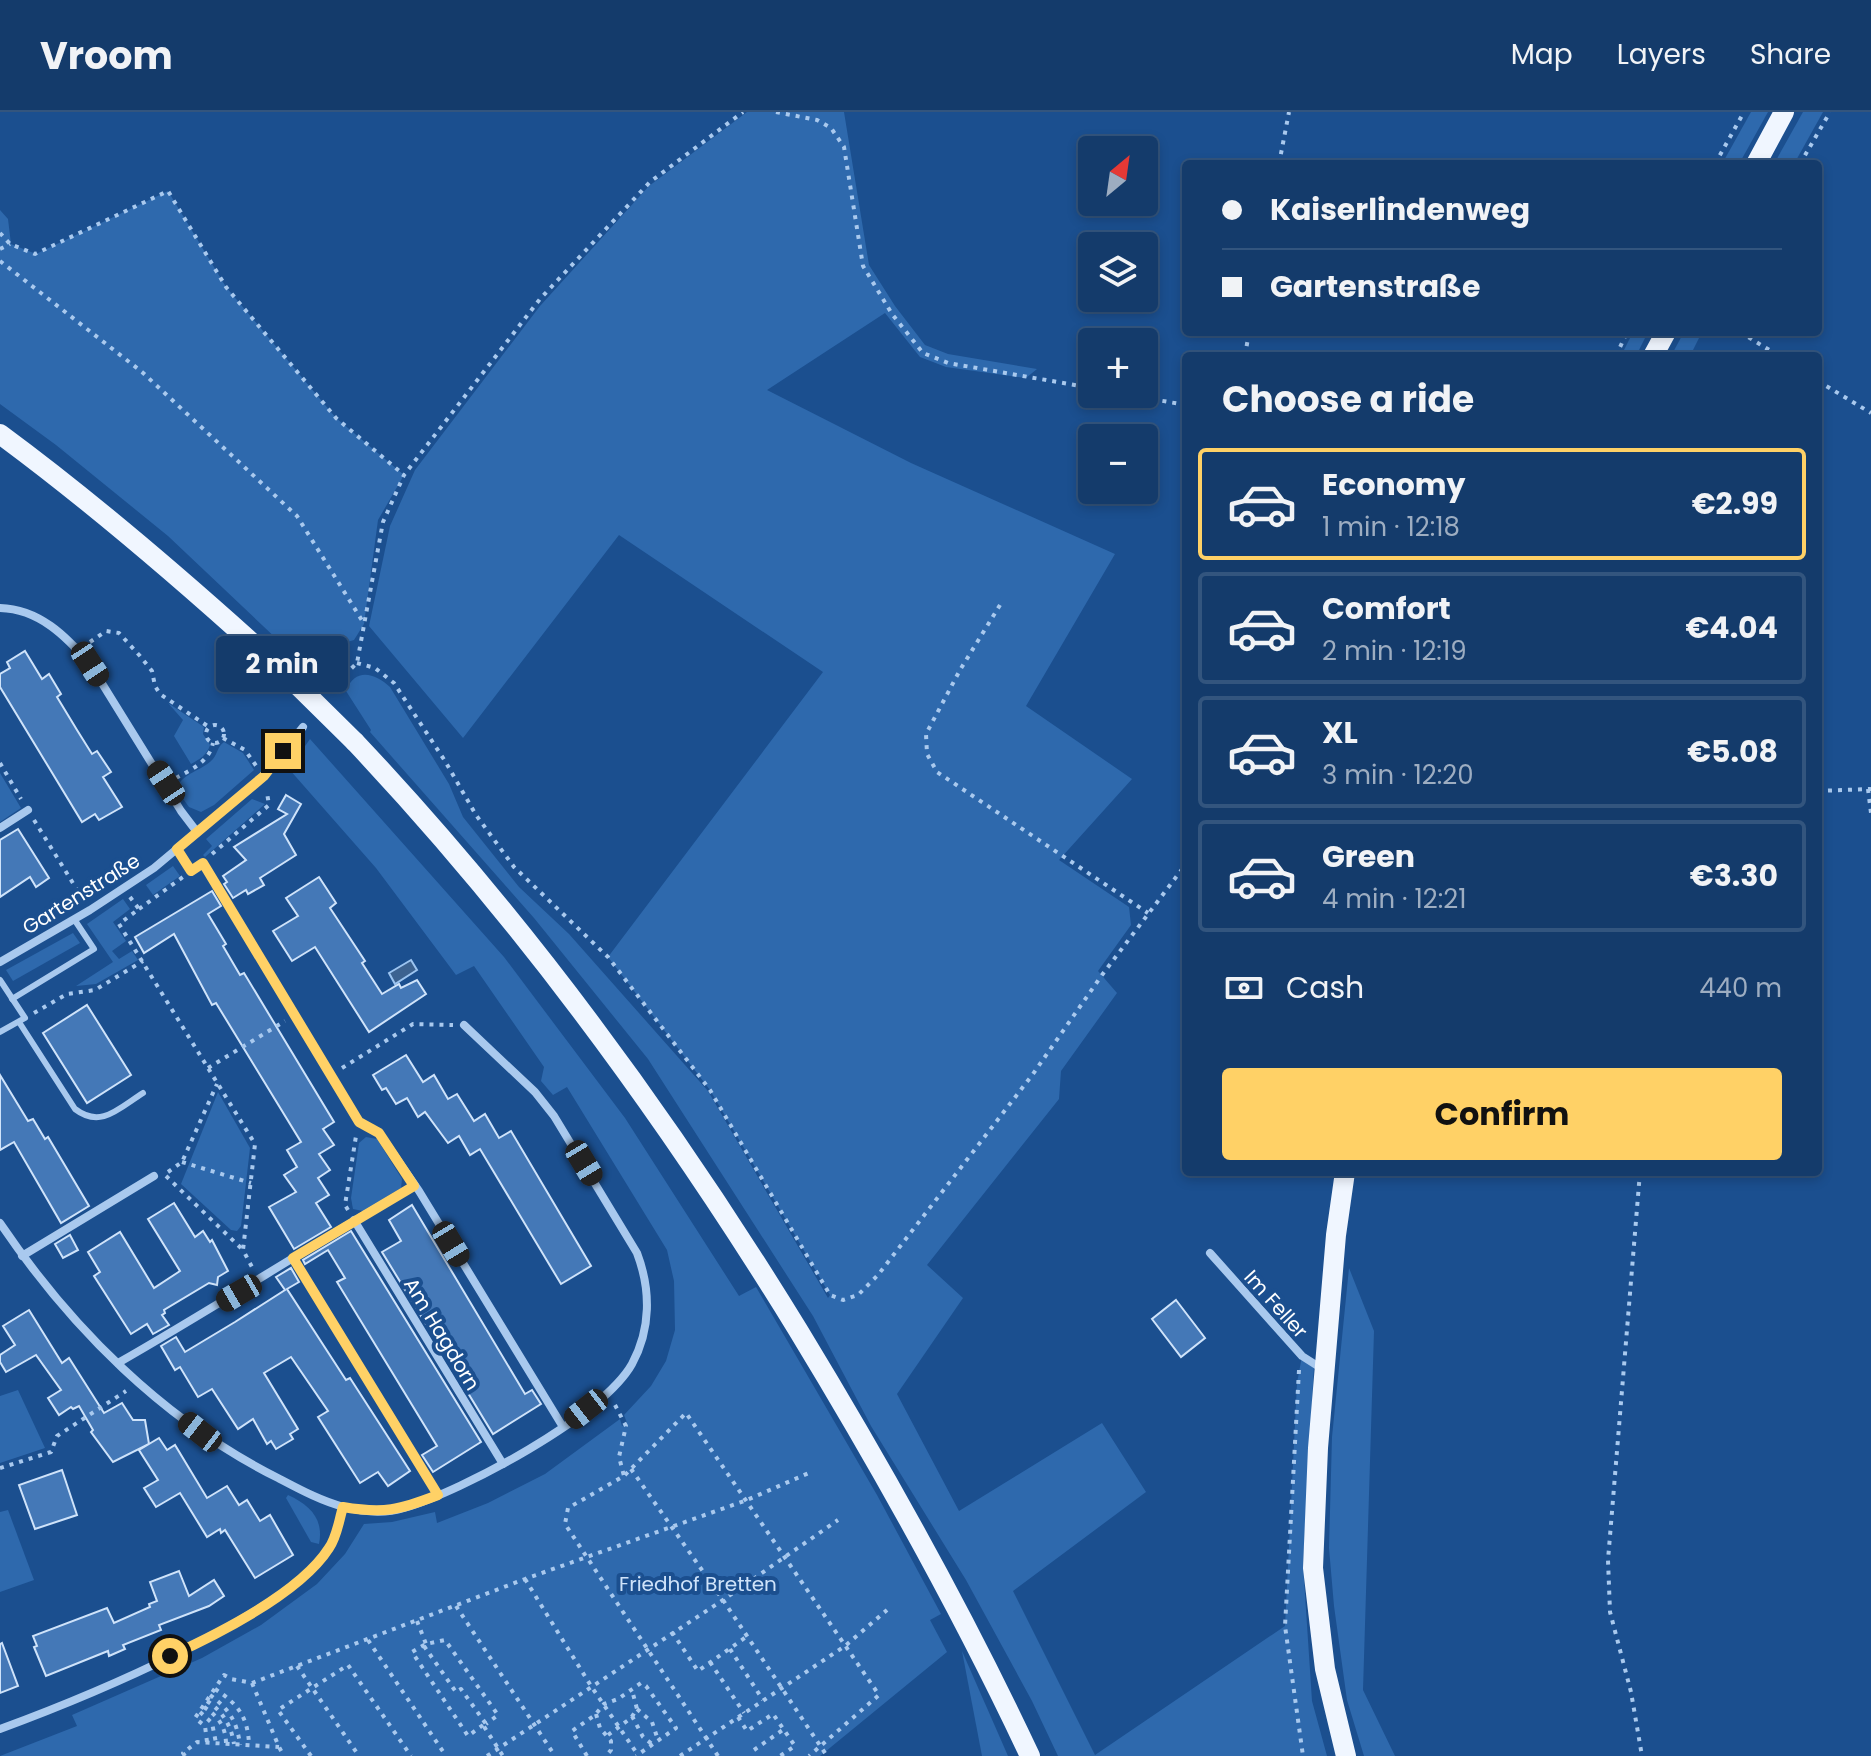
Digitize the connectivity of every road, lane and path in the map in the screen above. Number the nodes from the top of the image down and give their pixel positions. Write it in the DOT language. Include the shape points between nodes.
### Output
graph roads {
  1 [pos="743,112"];
  2 [pos="776,112"];
  3 [pos="1289,112"];
  4 [pos="1744,112"];
  5 [pos="1784,112"];
  6 [pos="1830,112"];
  7 [pos="1280,160"];
  8 [pos="1717,160"];
  9 [pos="1758,160"];
  10 [pos="1802,160"];
  11 [pos="0,233"];
  12 [pos="10,244"];
  13 [pos="0,249"];
  14 [pos="0,261"];
  15 [pos="1746,336"];
  16 [pos="1772,352"];
  17 [pos="1822,383"];
  18 [pos="1078,386"];
  19 [pos="1158,400"];
  20 [pos="1182,404"];
  21 [pos="1871,413"];
  22 [pos="0,434"];
  23 [pos="404,475"];
  24 [pos="1000,605"];
  25 [pos="0,608"];
  26 [pos="364,624"];
  27 [pos="78,651"];
  28 [pos="357,663"];
  29 [pos="334,682"];
  30 [pos="209,727"];
  31 [pos="303,727"];
  32 [pos="223,738"];
  33 [pos="213,743"];
  34 [pos="0,763"];
  35 [pos="264,776"];
  36 [pos="166,783"];
  37 [pos="1869,789"];
  38 [pos="1822,791"];
  39 [pos="269,805"];
  40 [pos="28,810"];
  41 [pos="1871,813"];
  42 [pos="0,828"];
  43 [pos="197,832"];
  44 [pos="177,849"];
  45 [pos="203,863"];
  46 [pos="1182,869"];
  47 [pos="191,871"];
  48 [pos="123,888"];
  49 [pos="139,909"];
  50 [pos="90,910"];
  51 [pos="1148,913"];
  52 [pos="74,919"];
  53 [pos="143,961"];
  54 [pos="0,962"];
  55 [pos="0,980"];
  56 [pos="3,992"];
  57 [pos="12,999"];
  58 [pos="294,1015"];
  59 [pos="22,1020"];
  60 [pos="464,1025"];
  61 [pos="0,1032"];
  62 [pos="208,1068"];
  63 [pos="330,1075"];
  64 [pos="217,1084"];
  65 [pos="143,1093"];
  66 [pos="359,1122"];
  67 [pos="164,1175"];
  68 [pos="154,1176"];
  69 [pos="1344,1176"];
  70 [pos="1640,1176"];
  71 [pos="251,1183"];
  72 [pos="414,1186"];
  73 [pos="345,1205"];
  74 [pos="354,1220"];
  75 [pos="0,1223"];
  76 [pos="243,1250"];
  77 [pos="1210,1253"];
  78 [pos="22,1256"];
  79 [pos="293,1258"];
  80 [pos="259,1279"];
  81 [pos="118,1363"];
  82 [pos="1324,1370"];
  83 [pos="138,1382"];
  84 [pos="1297,1383"];
  85 [pos="609,1392"];
  86 [pos="563,1427"];
  87 [pos="503,1464"];
  88 [pos="0,1468"];
  89 [pos="631,1469"];
  90 [pos="811,1472"];
  91 [pos="624,1476"];
  92 [pos="438,1495"];
  93 [pos="747,1500"];
  94 [pos="343,1507"];
  95 [pos="838,1520"];
  96 [pos="670,1528"];
  97 [pos="586,1558"];
  98 [pos="784,1558"];
  99 [pos="525,1579"];
  100 [pos="723,1600"];
  101 [pos="456,1606"];
  102 [pos="887,1610"];
  103 [pos="417,1621"];
  104 [pos="672,1632"];
  105 [pos="747,1637"];
  106 [pos="368,1640"];
  107 [pos="425,1645"];
  108 [pos="845,1646"];
  109 [pos="648,1648"];
  110 [pos="730,1649"];
  111 [pos="710,1662"];
  112 [pos="297,1666"];
  113 [pos="252,1683"];
  114 [pos="591,1686"];
  115 [pos="312,1687"];
  116 [pos="781,1688"];
  117 [pos="215,1689"];
  118 [pos="632,1690"];
  119 [pos="208,1698"];
  120 [pos="763,1700"];
  121 [pos="604,1704"];
  122 [pos="203,1706"];
  123 [pos="637,1709"];
  124 [pos="199,1712"];
  125 [pos="744,1713"];
  126 [pos="596,1714"];
  127 [pos="632,1716"];
  128 [pos="738,1717"];
  129 [pos="485,1724"];
  130 [pos="534,1724"];
  131 [pos="619,1727"];
  132 [pos="0,1729"];
  133 [pos="784,1729"];
  134 [pos="608,1735"];
  135 [pos="706,1738"];
  136 [pos="658,1740"];
  137 [pos="207,1742"];
  138 [pos="216,1743"];
  139 [pos="226,1744"];
  140 [pos="234,1744"];
  141 [pos="652,1744"];
  142 [pos="240,1745"];
  143 [pos="249,1745"];
  144 [pos="820,1746"];
  145 [pos="279,1747"];
  146 [pos="499,1748"];
  147 [pos="754,1750"];
  148 [pos="185,1756"];
  149 [pos="284,1756"];
  150 [pos="311,1756"];
  151 [pos="359,1756"];
  152 [pos="411,1756"];
  153 [pos="446,1756"];
  154 [pos="487,1756"];
  155 [pos="503,1756"];
  156 [pos="555,1756"];
  157 [pos="587,1756"];
  158 [pos="606,1756"];
  159 [pos="637,1756"];
  160 [pos="680,1756"];
  161 [pos="718,1756"];
  162 [pos="780,1756"];
  163 [pos="809,1756"];
  164 [pos="827,1756"];
  165 [pos="1030,1756"];
  166 [pos="1303,1756"];
  167 [pos="1346,1756"];
  168 [pos="1642,1756"];
  1 -- 23 [label="path" via="650,182 540,299"];
  2 -- 18 [label="path" via="817,120 831,128 844,147 863,266 923,353 948,363"];
  3 -- 7 [label="path"];
  4 -- 8 [label="path"];
  5 -- 9 [label="main road"];
  6 -- 10 [label="path"];
  11 -- 12 [label="path"];
  12 -- 13 [label="path"];
  12 -- 23 [label="path" via="35,254 168,191 226,287 336,418"];
  14 -- 26 [label="path" via="142,372 297,516"];
  15 -- 16 [label="path"];
  17 -- 21 [label="path"];
  19 -- 20 [label="path"];
  22 -- 165 [label="main road, bridge" via="180,578 282,670 396,786 528,941 643,1094 748,1247 852,1416"];
  23 -- 26 [label="path" via="383,522"];
  24 -- 51 [label="path" via="926,734 927,754 937,772"];
  25 -- 27 [label="street" via="37,617"];
  26 -- 28 [label="path"];
  27 -- 30 [label="path" via="106,631 119,633 152,671 160,694"];
  27 -- 36 [label="street"];
  28 -- 29 [label="path"];
  28 -- 51 [label="path" via="375,668 394,683 514,867 608,957 710,1090 830,1295 843,1300 858,1295 878,1275 1033,1074"];
  30 -- 32 [label="path" via="221,727"];
  30 -- 33 [label="path" via="206,735"];
  31 -- 35 [label="street, Gartenstraße"];
  32 -- 33 [label="path"];
  32 -- 35 [label="path" via="245,750"];
  33 -- 36 [label="path" via="205,760"];
  34 -- 40 [label="path"];
  35 -- 43 [label="street, Gartenstraße"];
  36 -- 43 [label="street"];
  37 -- 38 [label="path"];
  37 -- 41 [label="path"];
  39 -- 45 [label="path"];
  40 -- 42 [label="street"];
  40 -- 50 [label="path"];
  43 -- 44 [label="street, Gartenstraße"];
  44 -- 47 [label="street"];
  44 -- 48 [label="street, Gartenstraße"];
  45 -- 47 [label="street"];
  45 -- 58 [label="street"];
  46 -- 51 [label="path"];
  47 -- 49 [label="path"];
  48 -- 49 [label="path"];
  48 -- 50 [label="street, Gartenstraße"];
  49 -- 53 [label="path" via="119,924"];
  50 -- 52 [label="street, Gartenstraße"];
  52 -- 54 [label="street, Gartenstraße"];
  52 -- 57 [label="lane" via="94,949"];
  53 -- 59 [label="path" via="95,990 67,994"];
  53 -- 62 [label="path"];
  55 -- 56 [label="lane"];
  56 -- 57 [label="lane"];
  57 -- 59 [label="lane"];
  58 -- 62 [label="path"];
  58 -- 63 [label="street"];
  59 -- 61 [label="lane"];
  59 -- 65 [label="lane" via="75,1109 86,1118 108,1115"];
  60 -- 63 [label="path" via="413,1024"];
  60 -- 85 [label="street" via="554,1116 637,1253 648,1297 647,1318 631,1366"];
  62 -- 64 [label="path"];
  63 -- 66 [label="street"];
  64 -- 71 [label="path" via="255,1144"];
  64 -- 71 [label="path" via="182,1162"];
  66 -- 72 [label="street" via="379,1133"];
  66 -- 73 [label="path"];
  67 -- 76 [label="path"];
  68 -- 78 [label="street"];
  69 -- 82 [label="main road"];
  70 -- 168 [label="path" via="1608,1560 1610,1612"];
  71 -- 76 [label="path"];
  72 -- 74 [label="street"];
  72 -- 86 [label="street"];
  74 -- 79 [label="street"];
  74 -- 87 [label="street, Am Hagdorn"];
  75 -- 78 [label="street"];
  76 -- 80 [label="path"];
  77 -- 82 [label="street, Im Feller" via="1302,1356"];
  78 -- 81 [label="street"];
  79 -- 80 [label="street"];
  79 -- 92 [label="street"];
  80 -- 81 [label="street"];
  81 -- 83 [label="street"];
  82 -- 167 [label="main road" via="1313,1568 1325,1669"];
  83 -- 88 [label="path" via="57,1436 51,1452"];
  83 -- 94 [label="street" via="247,1463"];
  84 -- 166 [label="path" via="1285,1626"];
  85 -- 86 [label="street"];
  85 -- 91 [label="path" via="626,1426 619,1457"];
  86 -- 87 [label="street"];
  87 -- 92 [label="street"];
  89 -- 91 [label="path"];
  89 -- 93 [label="path" via="686,1413"];
  89 -- 96 [label="path"];
  90 -- 93 [label="path"];
  91 -- 97 [label="path" via="568,1508 565,1524"];
  92 -- 94 [label="street" via="402,1509"];
  93 -- 96 [label="path"];
  93 -- 98 [label="path"];
  94 -- 132 [label="street" via="331,1546 307,1574 265,1604 195,1644"];
  95 -- 98 [label="path"];
  96 -- 97 [label="path"];
  96 -- 100 [label="path"];
  97 -- 99 [label="path"];
  97 -- 109 [label="path"];
  98 -- 100 [label="path"];
  98 -- 108 [label="path"];
  99 -- 101 [label="path"];
  99 -- 114 [label="path"];
  100 -- 104 [label="path"];
  100 -- 105 [label="path"];
  101 -- 103 [label="path"];
  101 -- 130 [label="path"];
  102 -- 108 [label="path"];
  103 -- 106 [label="path"];
  103 -- 107 [label="path"];
  104 -- 109 [label="path"];
  104 -- 111 [label="path" via="698,1671"];
  105 -- 110 [label="path"];
  105 -- 116 [label="path"];
  106 -- 112 [label="path"];
  106 -- 153 [label="path"];
  107 -- 129 [label="path"];
  107 -- 129 [label="path" via="445,1640 498,1715"];
  107 -- 129 [label="path" via="412,1652 468,1736"];
  108 -- 116 [label="path"];
  108 -- 144 [label="path" via="879,1695"];
  109 -- 114 [label="path"];
  109 -- 135 [label="path"];
  110 -- 111 [label="path"];
  110 -- 120 [label="path"];
  111 -- 125 [label="path"];
  112 -- 113 [label="path"];
  112 -- 115 [label="path"];
  113 -- 117 [label="path" via="224,1675"];
  113 -- 145 [label="path"];
  114 -- 121 [label="path"];
  114 -- 130 [label="path"];
  115 -- 150 [label="path" via="278,1710"];
  115 -- 151 [label="path"];
  115 -- 152 [label="path" via="348,1665"];
  116 -- 120 [label="path"];
  116 -- 144 [label="path"];
  117 -- 119 [label="path"];
  117 -- 143 [label="path" via="242,1712"];
  118 -- 121 [label="path"];
  118 -- 123 [label="path"];
  118 -- 136 [label="path" via="641,1683 646,1686 676,1728"];
  119 -- 122 [label="path"];
  119 -- 140 [label="path" via="227,1721"];
  119 -- 142 [label="path" via="236,1721"];
  120 -- 125 [label="path"];
  121 -- 126 [label="path"];
  121 -- 131 [label="path"];
  122 -- 124 [label="path"];
  122 -- 139 [label="path" via="219,1720"];
  123 -- 127 [label="path"];
  123 -- 136 [label="path" via="652,1722"];
  124 -- 137 [label="path" via="195,1718 205,1726"];
  124 -- 138 [label="path" via="212,1723"];
  125 -- 128 [label="path"];
  126 -- 134 [label="path"];
  126 -- 157 [label="path" via="572,1731"];
  127 -- 131 [label="path"];
  127 -- 141 [label="path"];
  128 -- 133 [label="path" via="747,1731 773,1714"];
  128 -- 135 [label="path"];
  129 -- 146 [label="path"];
  130 -- 146 [label="path"];
  130 -- 156 [label="path"];
  131 -- 134 [label="path"];
  131 -- 159 [label="path"];
  133 -- 147 [label="path"];
  133 -- 162 [label="path" via="795,1746"];
  134 -- 158 [label="path" via="611,1750"];
  135 -- 160 [label="path"];
  135 -- 161 [label="path"];
  136 -- 141 [label="path"];
  137 -- 138 [label="path"];
  137 -- 148 [label="path" via="197,1742"];
  138 -- 139 [label="path"];
  139 -- 140 [label="path"];
  140 -- 142 [label="path"];
  141 -- 159 [label="path"];
  142 -- 143 [label="path"];
  143 -- 145 [label="path"];
  144 -- 163 [label="path"];
  144 -- 164 [label="path"];
  145 -- 149 [label="path"];
  146 -- 154 [label="path"];
  146 -- 155 [label="path"];
}
